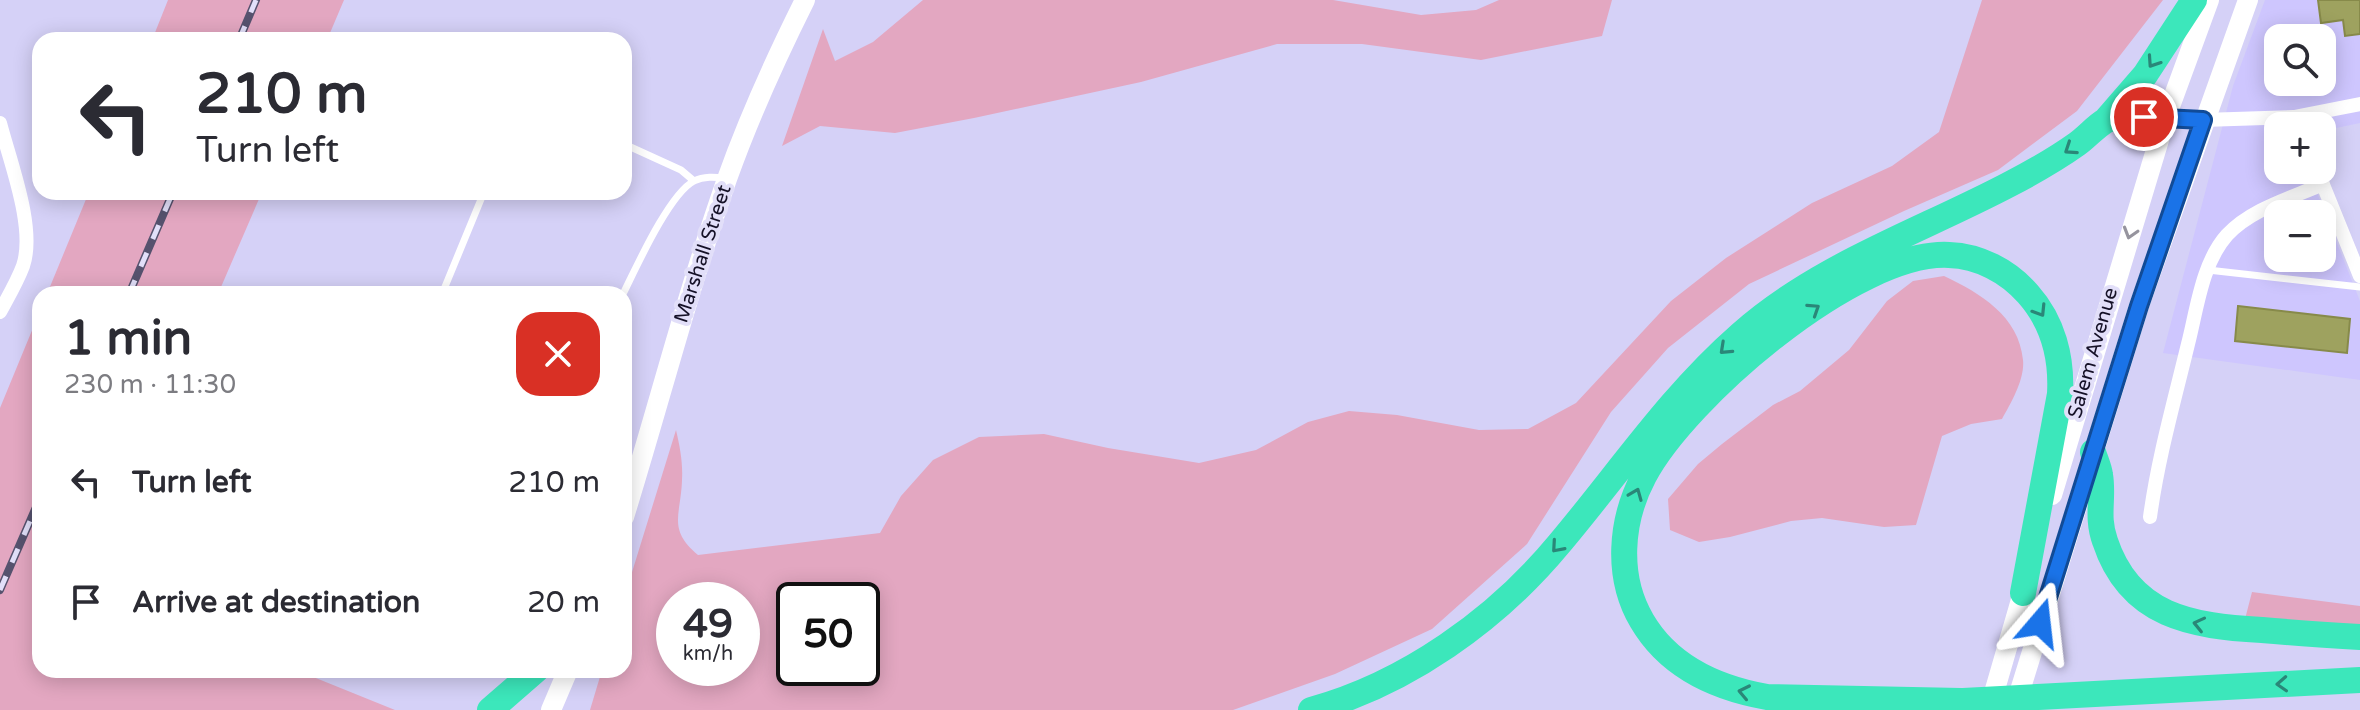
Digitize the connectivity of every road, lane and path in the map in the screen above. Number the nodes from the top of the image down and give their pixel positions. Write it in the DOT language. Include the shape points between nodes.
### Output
graph roads {
  1 [pos="805,0"];
  2 [pos="2194,0"];
  3 [pos="2209,0"];
  4 [pos="2248,0"];
  5 [pos="2360,104"];
  6 [pos="2330,112"];
  7 [pos="2106,120"];
  8 [pos="2165,120"];
  9 [pos="2203,120"];
  10 [pos="2264,121"];
  11 [pos="0,123"];
  12 [pos="632,148"];
  13 [pos="727,178"];
  14 [pos="694,181"];
  15 [pos="2307,184"];
  16 [pos="2323,184"];
  17 [pos="481,200"];
  18 [pos="2208,270"];
  19 [pos="2360,276"];
  20 [pos="445,286"];
  21 [pos="627,286"];
  22 [pos="2360,287"];
  23 [pos="0,312"];
  24 [pos="2093,452"];
  25 [pos="632,490"];
  26 [pos="2150,517"];
  27 [pos="2023,593"];
  28 [pos="2360,637"];
  29 [pos="527,678"];
  30 [pos="565,678"];
  31 [pos="2360,680"];
  32 [pos="1961,701"];
  33 [pos="492,710"];
  34 [pos="551,710"];
  35 [pos="1311,710"];
  36 [pos="1816,710"];
  37 [pos="1989,710"];
  38 [pos="2014,710"];
  1 -- 13 [label="main road, Marshall Street"];
  2 -- 7 [label="highway, one-way" via="2145,75"];
  3 -- 8 [label="main road, Salem Avenue"];
  4 -- 9 [label="main road, Salem Avenue"];
  5 -- 6 [label="street"];
  7 -- 8 [label="highway"];
  7 -- 35 [label="highway, one-way" via="2050,163 1842,265 1743,332 1643,437 1527,580 1493,610 1411,668"];
  8 -- 9 [label="main road"];
  8 -- 27 [label="main road, Salem Avenue, one-way"];
  9 -- 10 [label="street"];
  9 -- 24 [label="main road, Salem Avenue"];
  11 -- 23 [label="street" via="27,240 23,264"];
  12 -- 14 [label="lane"];
  13 -- 14 [label="lane"];
  13 -- 25 [label="main road, Marshall Street"];
  14 -- 21 [label="lane" via="681,192"];
  15 -- 18 [label="street" via="2251,215 2225,237"];
  16 -- 19 [label="street"];
  17 -- 20 [label="lane"];
  18 -- 22 [label="lane"];
  18 -- 26 [label="street" via="2157,467"];
  28 -- 24 [label="highway, one-way" via="2216,627 2168,615 2148,603 2116,568 2105,541 2099,516 2101,477"];
  24 -- 38 [label="main road, Salem Avenue"];
  32 -- 27 [label="highway, one-way" via="1767,697 1713,684 1690,670 1647,630 1625,577 1625,527 1644,476 1725,380 1804,315 1896,264 1948,254 1975,259 2018,283 2035,301 2061,368"];
  27 -- 37 [label="main road, Salem Avenue"];
  29 -- 33 [label="highway"];
  30 -- 34 [label="main road"];
  31 -- 32 [label="highway, one-way"];
  32 -- 36 [label="highway"];
}
